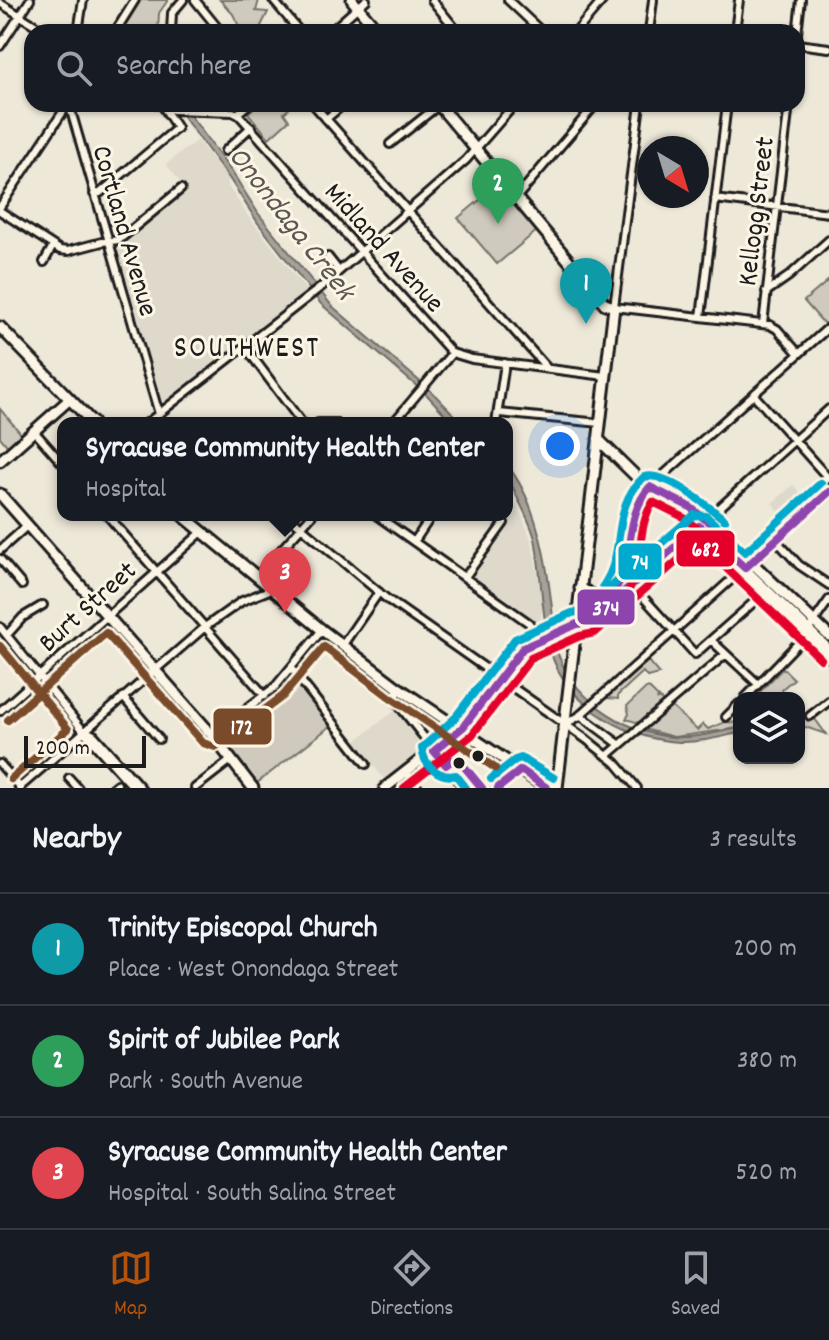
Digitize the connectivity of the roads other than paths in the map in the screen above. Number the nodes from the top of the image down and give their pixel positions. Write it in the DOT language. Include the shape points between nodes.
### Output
graph roads {
  1 [pos="30,0"];
  2 [pos="83,0"];
  3 [pos="135,0"];
  4 [pos="183,0"];
  5 [pos="195,0"];
  6 [pos="273,0"];
  7 [pos="432,0"];
  8 [pos="508,0"];
  9 [pos="653,0"];
  10 [pos="739,0"];
  11 [pos="801,0"];
  12 [pos="599,1"];
  13 [pos="359,2"];
  14 [pos="0,3"];
  15 [pos="20,16"];
  16 [pos="33,24"];
  17 [pos="79,24"];
  18 [pos="120,24"];
  19 [pos="171,24"];
  20 [pos="214,24"];
  21 [pos="293,24"];
  22 [pos="338,24"];
  23 [pos="374,24"];
  24 [pos="452,24"];
  25 [pos="534,24"];
  26 [pos="582,24"];
  27 [pos="650,24"];
  28 [pos="736,24"];
  29 [pos="798,24"];
  30 [pos="805,45"];
  31 [pos="0,46"];
  32 [pos="829,48"];
  33 [pos="63,112"];
  34 [pos="70,112"];
  35 [pos="165,112"];
  36 [pos="218,112"];
  37 [pos="239,112"];
  38 [pos="320,112"];
  39 [pos="334,112"];
  40 [pos="428,112"];
  41 [pos="445,112"];
  42 [pos="508,112"];
  43 [pos="589,112"];
  44 [pos="639,112"];
  45 [pos="725,112"];
  46 [pos="788,112"];
  47 [pos="237,114"];
  48 [pos="326,119"];
  49 [pos="251,127"];
  50 [pos="390,144"];
  51 [pos="476,149"];
  52 [pos="225,151"];
  53 [pos="181,189"];
  54 [pos="94,194"];
  55 [pos="516,198"];
  56 [pos="715,199"];
  57 [pos="776,207"];
  58 [pos="0,209"];
  59 [pos="408,211"];
  60 [pos="829,213"];
  61 [pos="829,240"];
  62 [pos="108,242"];
  63 [pos="53,246"];
  64 [pos="362,251"];
  65 [pos="328,257"];
  66 [pos="44,262"];
  67 [pos="339,271"];
  68 [pos="766,292"];
  69 [pos="614,307"];
  70 [pos="701,317"];
  71 [pos="763,324"];
  72 [pos="0,327"];
  73 [pos="829,327"];
  74 [pos="246,348"];
  75 [pos="452,353"];
  76 [pos="799,354"];
  77 [pos="505,363"];
  78 [pos="547,368"];
  79 [pos="605,376"];
  80 [pos="754,395"];
  81 [pos="70,399"];
  82 [pos="829,409"];
  83 [pos="499,413"];
  84 [pos="159,414"];
  85 [pos="87,417"];
  86 [pos="155,417"];
  87 [pos="298,417"];
  88 [pos="398,417"];
  89 [pos="498,417"];
  90 [pos="600,423"];
  91 [pos="33,431"];
  92 [pos="598,439"];
  93 [pos="795,440"];
  94 [pos="57,457"];
  95 [pos="0,461"];
  96 [pos="829,479"];
  97 [pos="650,487"];
  98 [pos="829,492"];
  99 [pos="0,494"];
  100 [pos="112,521"];
  101 [pos="189,521"];
  102 [pos="294,521"];
  103 [pos="307,521"];
  104 [pos="384,521"];
  105 [pos="428,521"];
  106 [pos="504,523"];
  107 [pos="28,525"];
  108 [pos="700,525"];
  109 [pos="302,527"];
  110 [pos="202,532"];
  111 [pos="776,540"];
  112 [pos="414,542"];
  113 [pos="0,550"];
  114 [pos="0,559"];
  115 [pos="745,567"];
  116 [pos="157,571"];
  117 [pos="257,577"];
  118 [pos="465,577"];
  119 [pos="22,585"];
  120 [pos="632,585"];
  121 [pos="829,585"];
  122 [pos="580,588"];
  123 [pos="272,589"];
  124 [pos="617,589"];
  125 [pos="379,592"];
  126 [pos="763,594"];
  127 [pos="829,600"];
  128 [pos="43,605"];
  129 [pos="107,616"];
  130 [pos="577,624"];
  131 [pos="205,627"];
  132 [pos="0,628"];
  133 [pos="809,629"];
  134 [pos="322,630"];
  135 [pos="673,631"];
  136 [pos="7,635"];
  137 [pos="829,636"];
  138 [pos="542,638"];
  139 [pos="712,641"];
  140 [pos="342,646"];
  141 [pos="829,650"];
  142 [pos="726,654"];
  143 [pos="829,658"];
  144 [pos="291,668"];
  145 [pos="154,670"];
  146 [pos="40,675"];
  147 [pos="499,677"];
  148 [pos="758,684"];
  149 [pos="397,687"];
  150 [pos="751,692"];
  151 [pos="265,696"];
  152 [pos="123,697"];
  153 [pos="829,701"];
  154 [pos="733,710"];
  155 [pos="0,711"];
  156 [pos="580,715"];
  157 [pos="810,716"];
  158 [pos="726,717"];
  159 [pos="565,724"];
  160 [pos="85,730"];
  161 [pos="460,730"];
  162 [pos="212,735"];
  163 [pos="159,739"];
  164 [pos="619,744"];
  165 [pos="434,751"];
  166 [pos="607,756"];
  167 [pos="231,760"];
  168 [pos="0,764"];
  169 [pos="366,764"];
  170 [pos="406,772"];
  171 [pos="126,775"];
  172 [pos="69,778"];
  173 [pos="20,788"];
  174 [pos="78,788"];
  175 [pos="134,788"];
  176 [pos="141,788"];
  177 [pos="195,788"];
  178 [pos="253,788"];
  179 [pos="385,788"];
  180 [pos="418,788"];
  181 [pos="464,788"];
  182 [pos="547,788"];
  183 [pos="557,788"];
  184 [pos="637,788"];
  1 -- 15 [label="street"];
  2 -- 17 [label="street"];
  3 -- 18 [label="street"];
  4 -- 19 [label="street"];
  5 -- 20 [label="street"];
  6 -- 21 [label="street"];
  7 -- 24 [label="street"];
  8 -- 25 [label="street"];
  9 -- 27 [label="street"];
  10 -- 28 [label="street"];
  11 -- 29 [label="street"];
  12 -- 26 [label="street"];
  13 -- 22 [label="street"];
  13 -- 23 [label="main road"];
  14 -- 15 [label="street"];
  15 -- 16 [label="street"];
  15 -- 31 [label="street"];
  30 -- 32 [label="street"];
  33 -- 58 [label="street"];
  34 -- 54 [label="street, Cortland Avenue"];
  35 -- 54 [label="street" via="177,128"];
  36 -- 47 [label="street"];
  37 -- 47 [label="street"];
  38 -- 48 [label="street"];
  39 -- 48 [label="street"];
  40 -- 50 [label="street"];
  41 -- 51 [label="main road"];
  42 -- 51 [label="street"];
  43 -- 55 [label="street"];
  44 -- 69 [label="street"];
  45 -- 56 [label="street"];
  46 -- 57 [label="street, Kellogg Street"];
  47 -- 49 [label="street, Midland Avenue"];
  48 -- 59 [label="street"];
  49 -- 52 [label="street"];
  49 -- 64 [label="street, Midland Avenue"];
  51 -- 55 [label="main road"];
  51 -- 59 [label="street"];
  53 -- 62 [label="street" via="119,240"];
  54 -- 62 [label="street, Cortland Avenue"];
  55 -- 69 [label="main road" via="606,305"];
  56 -- 57 [label="street"];
  56 -- 70 [label="street"];
  57 -- 60 [label="street"];
  57 -- 68 [label="street, Kellogg Street"];
  58 -- 63 [label="street"];
  59 -- 64 [label="street"];
  59 -- 78 [label="street"];
  61 -- 68 [label="street"];
  62 -- 63 [label="street" via="68,251"];
  62 -- 84 [label="street, Cortland Avenue"];
  63 -- 66 [label="street"];
  64 -- 67 [label="street"];
  64 -- 75 [label="street, Midland Avenue"];
  65 -- 67 [label="street"];
  67 -- 74 [label="street"];
  68 -- 71 [label="street, Kellogg Street"];
  69 -- 70 [label="street"];
  69 -- 79 [label="main road"];
  70 -- 71 [label="street"];
  71 -- 76 [label="street" via="777,329"];
  72 -- 81 [label="main road"];
  73 -- 76 [label="street"];
  74 -- 84 [label="street"];
  74 -- 87 [label="street"];
  75 -- 77 [label="street"];
  75 -- 88 [label="street"];
  76 -- 80 [label="street"];
  77 -- 78 [label="street"];
  77 -- 83 [label="street"];
  78 -- 79 [label="street"];
  79 -- 90 [label="main road"];
  80 -- 93 [label="street"];
  80 -- 97 [label="street"];
  81 -- 85 [label="main road"];
  81 -- 91 [label="main road"];
  82 -- 93 [label="street"];
  83 -- 89 [label="street"];
  83 -- 90 [label="street"];
  84 -- 86 [label="street"];
  90 -- 92 [label="main road"];
  91 -- 94 [label="street"];
  91 -- 95 [label="main road"];
  92 -- 97 [label="main road"];
  92 -- 122 [label="main road"];
  93 -- 96 [label="street"];
  93 -- 108 [label="street"];
  97 -- 108 [label="main road"];
  97 -- 108 [label="main road" via="690,507"];
  97 -- 124 [label="main road" via="635,507 629,563"];
  98 -- 111 [label="street"];
  99 -- 107 [label="main road"];
  100 -- 116 [label="street"];
  101 -- 110 [label="main road"];
  102 -- 109 [label="street"];
  103 -- 109 [label="street"];
  104 -- 112 [label="street"];
  105 -- 112 [label="street"];
  106 -- 118 [label="street"];
  107 -- 113 [label="street"];
  107 -- 129 [label="main road"];
  108 -- 115 [label="main road"];
  108 -- 120 [label="main road"];
  109 -- 117 [label="street"];
  109 -- 125 [label="street"];
  110 -- 116 [label="street, Burt Street"];
  110 -- 117 [label="main road"];
  111 -- 115 [label="street"];
  111 -- 121 [label="street" via="799,565"];
  112 -- 118 [label="street"];
  114 -- 119 [label="street"];
  115 -- 126 [label="street"];
  115 -- 133 [label="main road"];
  115 -- 135 [label="street"];
  116 -- 129 [label="street, Burt Street"];
  116 -- 131 [label="street"];
  117 -- 123 [label="main road"];
  118 -- 138 [label="street"];
  120 -- 130 [label="main road" via="588,623"];
  120 -- 135 [label="street"];
  122 -- 124 [label="main road" via="596,597"];
  122 -- 130 [label="main road"];
  123 -- 131 [label="street" via="242,601"];
  123 -- 134 [label="main road"];
  124 -- 130 [label="main road"];
  125 -- 140 [label="street"];
  125 -- 147 [label="street"];
  126 -- 133 [label="street"];
  126 -- 139 [label="street"];
  127 -- 133 [label="street"];
  128 -- 136 [label="street"];
  129 -- 145 [label="main road"];
  129 -- 146 [label="street, Burt Street"];
  130 -- 138 [label="main road"];
  130 -- 159 [label="main road"];
  131 -- 145 [label="street"];
  131 -- 151 [label="street"];
  132 -- 136 [label="street"];
  133 -- 137 [label="main road"];
  133 -- 141 [label="main road"];
  133 -- 143 [label="street"];
  133 -- 148 [label="street"];
  134 -- 140 [label="main road"];
  134 -- 144 [label="street"];
  135 -- 139 [label="street" via="694,653"];
  135 -- 156 [label="street"];
  136 -- 146 [label="street"];
  138 -- 147 [label="main road" via="523,648"];
  139 -- 142 [label="street"];
  140 -- 149 [label="main road"];
  142 -- 148 [label="street"];
  142 -- 164 [label="street"];
  144 -- 151 [label="street"];
  144 -- 169 [label="street"];
  145 -- 152 [label="street"];
  145 -- 162 [label="main road"];
  146 -- 155 [label="street, Burt Street"];
  146 -- 160 [label="street"];
  147 -- 159 [label="street"];
  147 -- 161 [label="main road"];
  148 -- 150 [label="street"];
  149 -- 161 [label="main road"];
  149 -- 165 [label="street" via="397,703"];
  151 -- 162 [label="street"];
  152 -- 160 [label="street"];
  152 -- 163 [label="street"];
  153 -- 157 [label="street"];
  154 -- 158 [label="street"];
  156 -- 159 [label="street"];
  156 -- 164 [label="street"];
  159 -- 166 [label="street"];
  159 -- 183 [label="main road"];
  160 -- 171 [label="street"];
  160 -- 173 [label="street"];
  161 -- 165 [label="main road"];
  161 -- 182 [label="main road"];
  162 -- 167 [label="main road"];
  164 -- 166 [label="street"];
  165 -- 170 [label="main road"];
  165 -- 181 [label="street"];
  166 -- 184 [label="street"];
  167 -- 177 [label="street"];
  167 -- 178 [label="main road"];
  168 -- 173 [label="street"];
  170 -- 179 [label="main road"];
  170 -- 180 [label="street"];
  171 -- 175 [label="street"];
  171 -- 176 [label="street"];
  172 -- 174 [label="street"];
}
